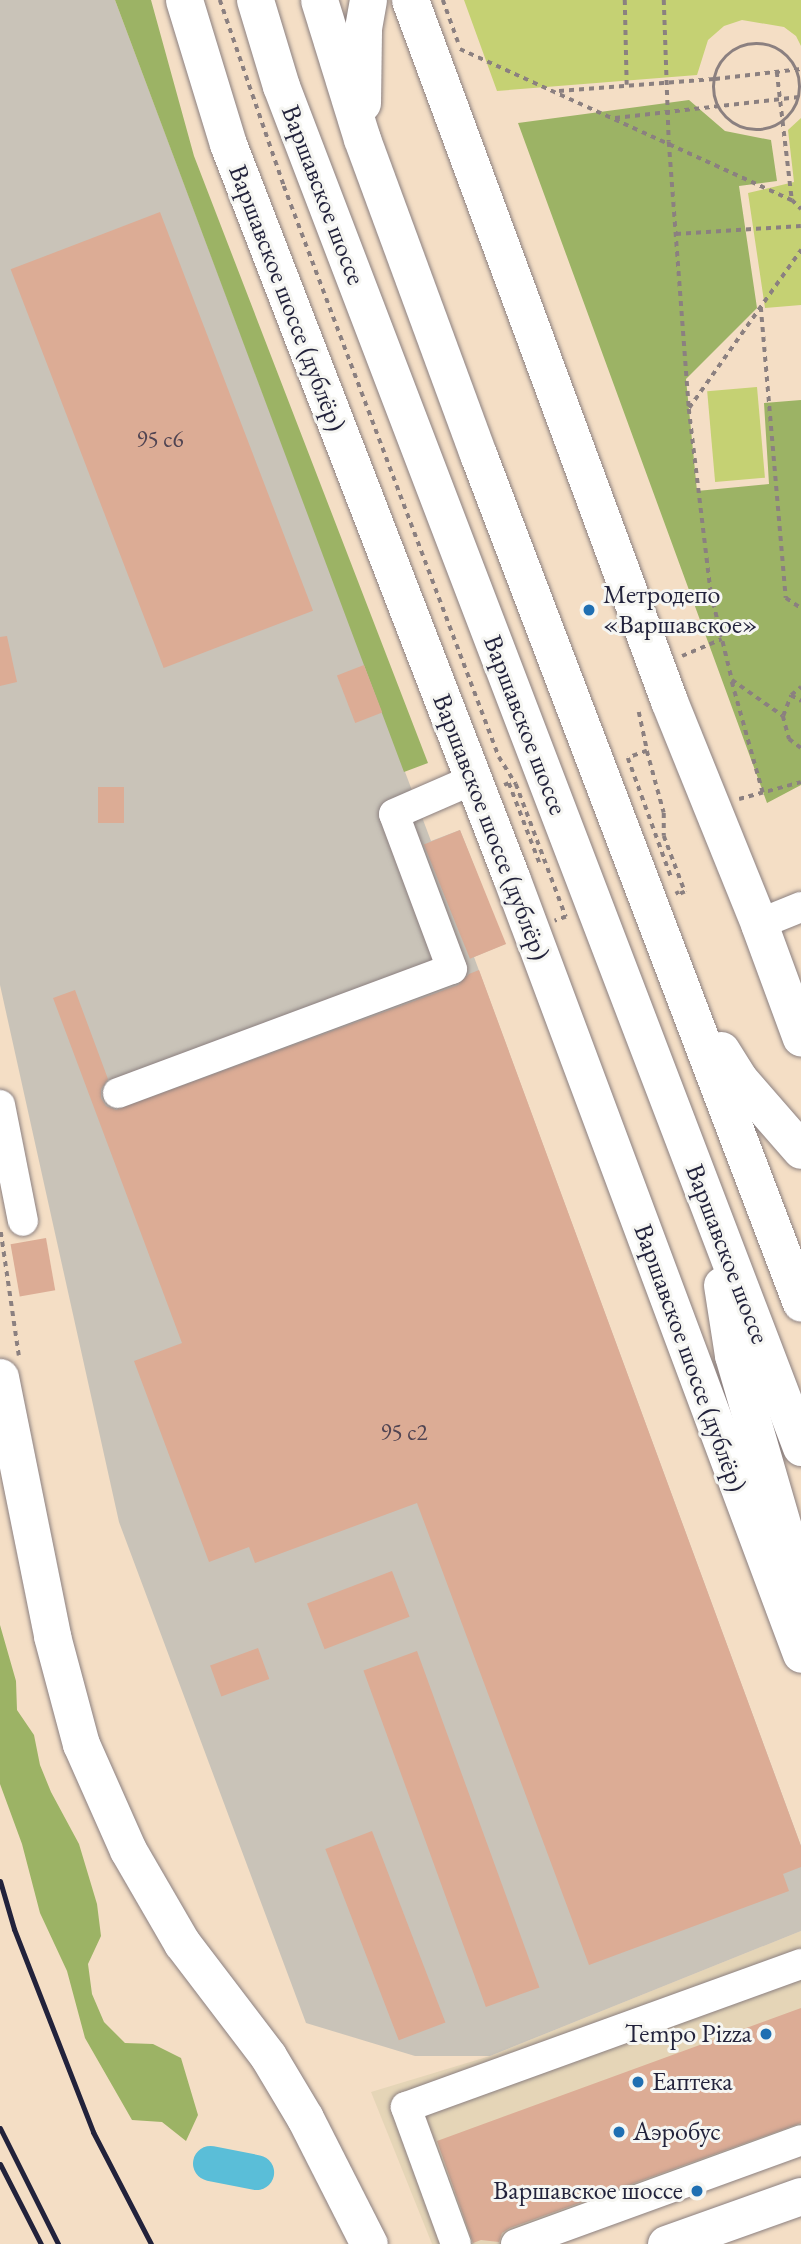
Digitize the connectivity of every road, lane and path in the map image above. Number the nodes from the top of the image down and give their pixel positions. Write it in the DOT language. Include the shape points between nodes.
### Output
graph roads {
  1 [pos="184,0"];
  2 [pos="255,0"];
  3 [pos="319,0"];
  4 [pos="368,0"];
  5 [pos="410,0"];
  6 [pos="443,0"];
  7 [pos="625,0"];
  8 [pos="664,0"];
  9 [pos="799,69"];
  10 [pos="777,72"];
  11 [pos="715,79"];
  12 [pos="666,83"];
  13 [pos="627,86"];
  14 [pos="556,92"];
  15 [pos="800,97"];
  16 [pos="779,99"];
  17 [pos="719,106"];
  18 [pos="667,112"];
  19 [pos="612,118"];
  20 [pos="782,122"];
  21 [pos="362,139"];
  22 [pos="669,142"];
  23 [pos="284,186"];
  24 [pos="792,201"];
  25 [pos="801,209"];
  26 [pos="801,226"];
  27 [pos="676,234"];
  28 [pos="801,250"];
  29 [pos="761,307"];
  30 [pos="689,409"];
  31 [pos="801,608"];
  32 [pos="722,639"];
  33 [pos="673,660"];
  34 [pos="732,680"];
  35 [pos="801,687"];
  36 [pos="791,695"];
  37 [pos="801,701"];
  38 [pos="639,712"];
  39 [pos="783,716"];
  40 [pos="801,748"];
  41 [pos="647,751"];
  42 [pos="474,779"];
  43 [pos="801,782"];
  44 [pos="509,783"];
  45 [pos="763,793"];
  46 [pos="734,801"];
  47 [pos="540,864"];
  48 [pos="801,907"];
  49 [pos="561,919"];
  50 [pos="760,924"];
  51 [pos="687,998"];
  52 [pos="801,1038"];
  53 [pos="117,1093"];
  54 [pos="0,1105"];
  55 [pos="801,1150"];
  56 [pos="710,1211"];
  57 [pos="12,1223"];
  58 [pos="801,1303"];
  59 [pos="10,1369"];
  60 [pos="801,1447"];
  61 [pos="801,1588"];
  62 [pos="801,1654"];
  63 [pos="801,1964"];
  64 [pos="801,2140"];
  65 [pos="342,2195"];
  66 [pos="801,2196"];
  67 [pos="351,2244"];
  68 [pos="369,2244"];
  69 [pos="456,2244"];
  70 [pos="516,2244"];
  71 [pos="666,2244"];
  1 -- 42 [label="main road, Варшавское шоссе (дублёр)" via="228,144"];
  2 -- 56 [label="main road, Варшавское шоссе" via="281,86"];
  3 -- 21 [label="main road, Варшавское шоссе"];
  4 -- 21 [label="main road" via="363,29"];
  5 -- 50 [label="main road" via="669,701"];
  6 -- 14 [label="path" via="461,51"];
  7 -- 13 [label="path"];
  8 -- 12 [label="path"];
  9 -- 10 [label="path"];
  9 -- 11 [label="path" via="773,47 746,46 723,61"];
  9 -- 15 [label="path"];
  10 -- 11 [label="path"];
  10 -- 16 [label="path"];
  11 -- 12 [label="path"];
  11 -- 17 [label="path"];
  12 -- 13 [label="path"];
  12 -- 18 [label="path"];
  13 -- 14 [label="path"];
  14 -- 19 [label="path"];
  15 -- 16 [label="path"];
  15 -- 20 [label="path"];
  16 -- 17 [label="path"];
  16 -- 20 [label="path"];
  17 -- 18 [label="path"];
  17 -- 20 [label="path" via="735,124 749,129 764,130"];
  18 -- 19 [label="path"];
  18 -- 22 [label="path"];
  19 -- 22 [label="path"];
  20 -- 24 [label="path"];
  21 -- 51 [label="main road, Варшавское шоссе"];
  22 -- 24 [label="path"];
  22 -- 27 [label="path"];
  23 -- 49 [label="path" via="499,757 516,784 566,917"];
  24 -- 25 [label="path"];
  26 -- 27 [label="path"];
  27 -- 30 [label="path"];
  28 -- 29 [label="path"];
  29 -- 30 [label="path"];
  29 -- 31 [label="path" via="786,598"];
  30 -- 32 [label="path" via="701,524"];
  32 -- 33 [label="path"];
  32 -- 34 [label="path"];
  34 -- 39 [label="path"];
  34 -- 45 [label="path"];
  35 -- 36 [label="path"];
  36 -- 37 [label="path"];
  36 -- 39 [label="path"];
  38 -- 41 [label="path"];
  39 -- 40 [label="path" via="789,738"];
  41 -- 41 [label="path" via="664,813 664,836 685,892 678,895 628,758"];
  42 -- 53 [label="street" via="394,814 452,969"];
  42 -- 62 [label="main road, Варшавское шоссе (дублёр)"];
  43 -- 45 [label="path"];
  44 -- 47 [label="path"];
  45 -- 46 [label="path"];
  48 -- 50 [label="street"];
  50 -- 52 [label="main road"];
  51 -- 55 [label="main road" via="739,1079"];
  51 -- 58 [label="main road, Варшавское шоссе"];
  54 -- 57 [label="street"];
  56 -- 60 [label="main road, Варшавское шоссе"];
  56 -- 61 [label="main road" via="733,1355"];
  57 -- 59 [label="path"];
  59 -- 65 [label="main road" via="52,1636 81,1744 128,1850 182,1943 268,2056 305,2118"];
  63 -- 69 [label="street" via="407,2107"];
  64 -- 70 [label="street"];
  65 -- 67 [label="main road"];
  65 -- 68 [label="main road"];
  66 -- 71 [label="main road"];
}
